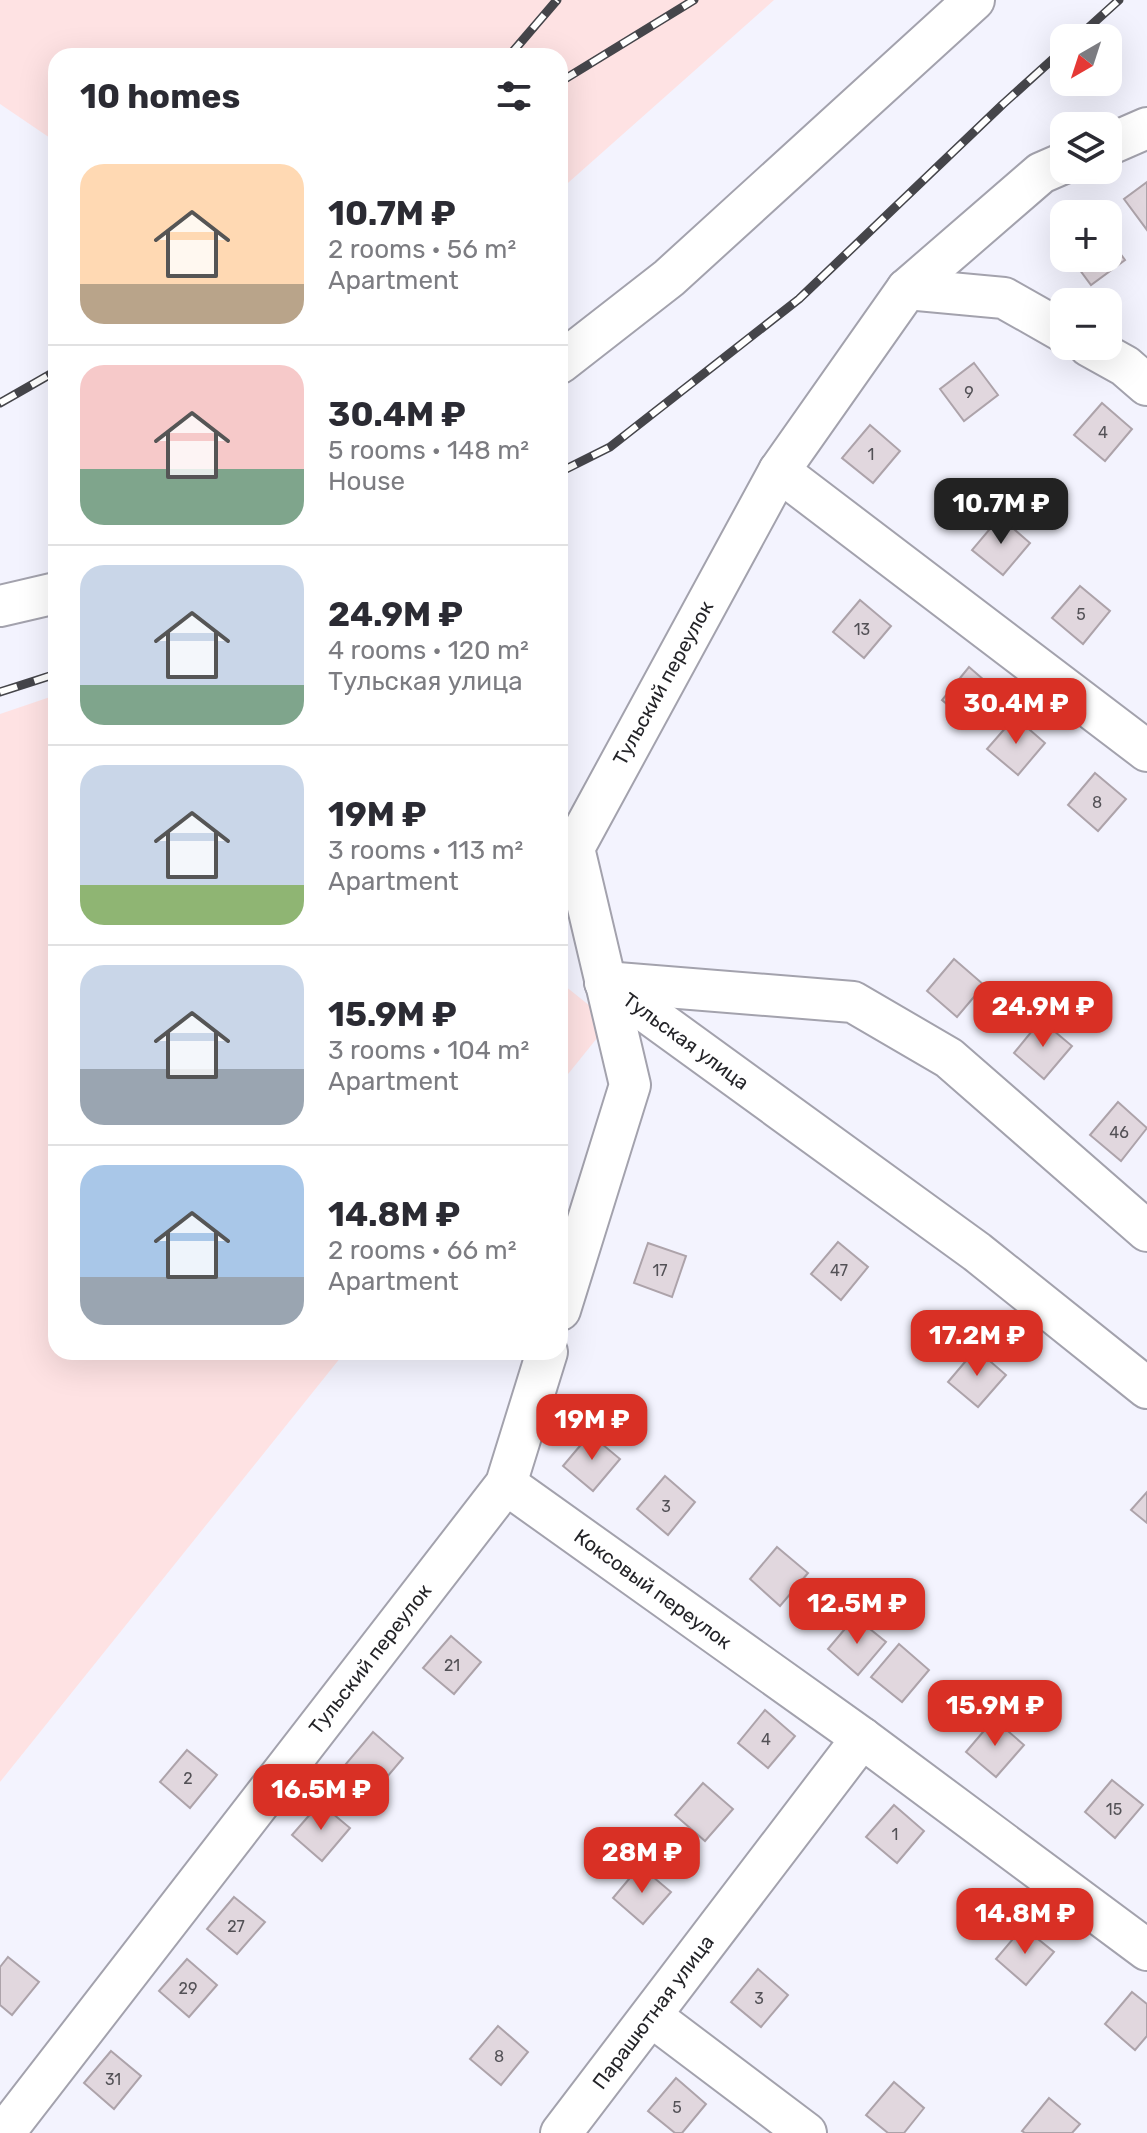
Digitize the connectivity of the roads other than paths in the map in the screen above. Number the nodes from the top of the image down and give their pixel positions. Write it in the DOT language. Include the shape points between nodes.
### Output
graph roads {
  1 [pos="974,0"];
  2 [pos="1147,128"];
  3 [pos="1122,139"];
  4 [pos="1050,169"];
  5 [pos="907,289"];
  6 [pos="1050,324"];
  7 [pos="568,357"];
  8 [pos="1114,360"];
  9 [pos="1147,385"];
  10 [pos="779,471"];
  11 [pos="48,595"];
  12 [pos="0,606"];
  13 [pos="1147,751"];
  14 [pos="605,982"];
  15 [pos="1147,1231"];
  16 [pos="568,1284"];
  17 [pos="545,1360"];
  18 [pos="1147,1388"];
  19 [pos="506,1484"];
  20 [pos="862,1738"];
  21 [pos="1147,1950"];
  22 [pos="651,2016"];
  23 [pos="4,2133"];
  24 [pos="561,2133"];
  25 [pos="806,2133"];
  1 -- 7 [label="street" via="669,278"];
  2 -- 3 [label="street"];
  4 -- 5 [label="street, Тульский переулок"];
  5 -- 6 [label="street" via="1004,298"];
  5 -- 10 [label="street, Тульский переулок"];
  8 -- 9 [label="street"];
  10 -- 13 [label="street"];
  10 -- 14 [label="street, Тульский переулок" via="574,848"];
  11 -- 12 [label="street"];
  14 -- 15 [label="street, Тульская улица" via="853,1002 949,1058"];
  14 -- 16 [label="street, Тульский переулок" via="630,1085"];
  14 -- 18 [label="street, Тульская улица" via="977,1252"];
  17 -- 19 [label="street, Тульский переулок"];
  19 -- 20 [label="street, Коксовый переулок"];
  19 -- 23 [label="street, Тульский переулок"];
  20 -- 21 [label="street, Коксовый переулок"];
  20 -- 22 [label="street, Парашютная улица"];
  22 -- 24 [label="street, Парашютная улица"];
  22 -- 25 [label="street"];
}
